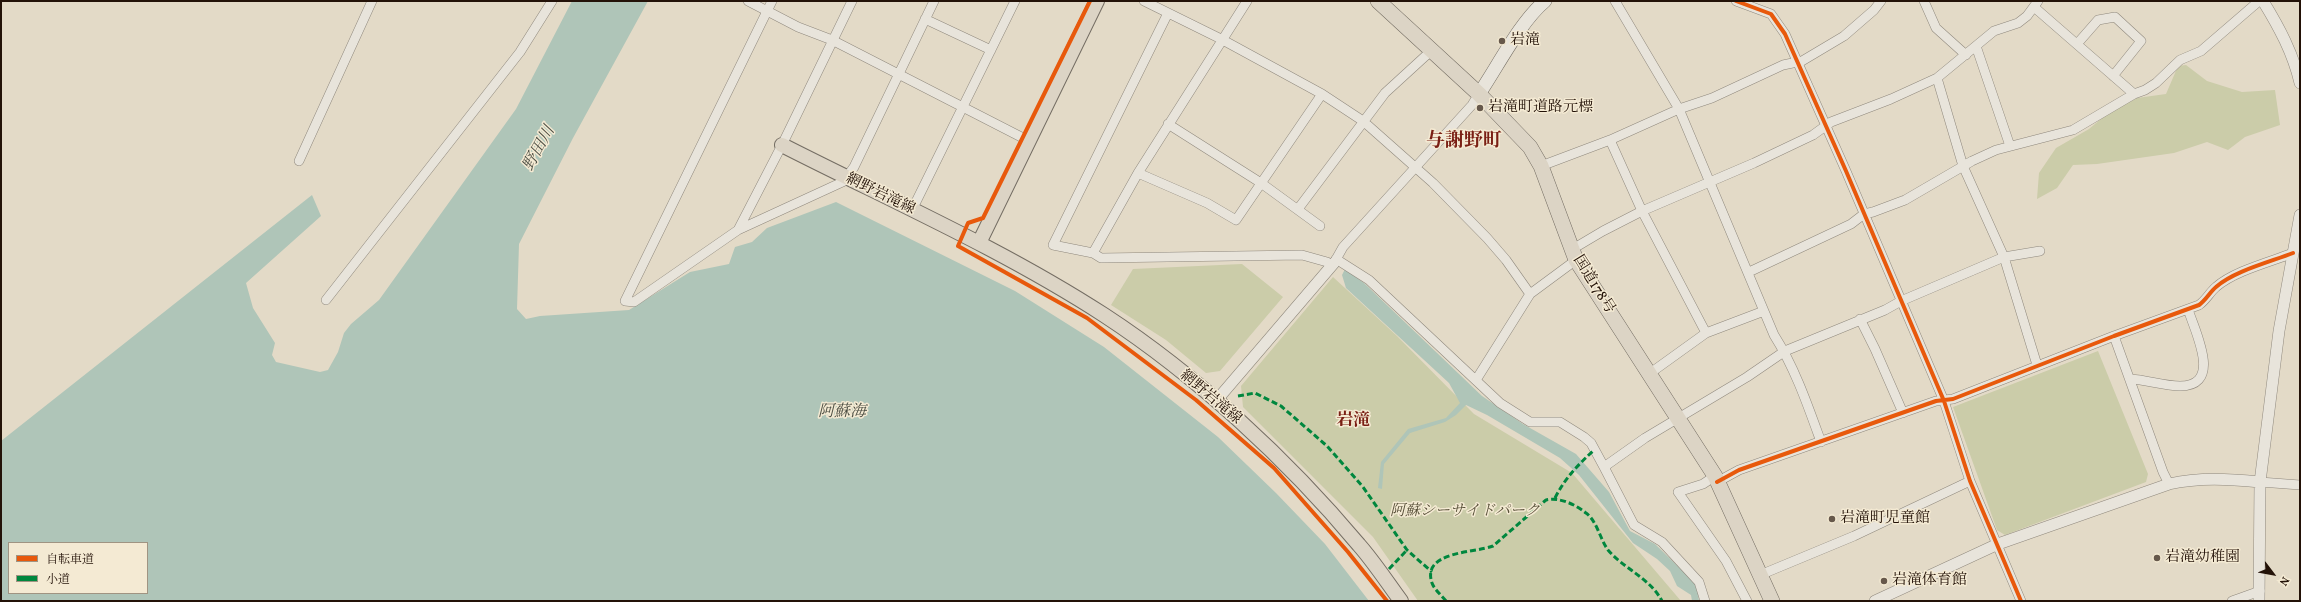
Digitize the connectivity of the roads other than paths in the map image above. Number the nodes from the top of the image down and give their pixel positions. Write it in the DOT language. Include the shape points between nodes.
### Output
graph roads {
  1 [pos="372,1"];
  2 [pos="552,1"];
  3 [pos="748,1"];
  4 [pos="772,1"];
  5 [pos="852,1"];
  6 [pos="934,1"];
  7 [pos="1015,1"];
  8 [pos="1097,1"];
  9 [pos="1144,1"];
  10 [pos="1247,1"];
  11 [pos="1378,1"];
  12 [pos="1546,1"];
  13 [pos="1615,1"];
  14 [pos="1736,1"];
  15 [pos="1881,1"];
  16 [pos="1924,1"];
  17 [pos="2259,1"];
  18 [pos="2263,1"];
  19 [pos="2036,4"];
  20 [pos="766,11"];
  21 [pos="1168,13"];
  22 [pos="925,19"];
  23 [pos="1221,39"];
  24 [pos="832,40"];
  25 [pos="2077,44"];
  26 [pos="1976,46"];
  27 [pos="991,50"];
  28 [pos="1432,50"];
  29 [pos="1966,55"];
  30 [pos="1797,60"];
  31 [pos="898,75"];
  32 [pos="2113,76"];
  33 [pos="1937,78"];
  34 [pos="2300,83"];
  35 [pos="1322,94"];
  36 [pos="1479,94"];
  37 [pos="2134,94"];
  38 [pos="962,108"];
  39 [pos="1679,109"];
  40 [pos="1363,121"];
  41 [pos="1168,124"];
  42 [pos="1826,126"];
  43 [pos="1610,140"];
  44 [pos="1029,141"];
  45 [pos="782,145"];
  46 [pos="2010,146"];
  47 [pos="298,161"];
  48 [pos="1541,166"];
  49 [pos="1963,166"];
  50 [pos="1416,168"];
  51 [pos="1138,173"];
  52 [pos="848,178"];
  53 [pos="1710,181"];
  54 [pos="1261,183"];
  55 [pos="1298,209"];
  56 [pos="912,210"];
  57 [pos="1642,211"];
  58 [pos="1864,214"];
  59 [pos="2300,214"];
  60 [pos="1320,226"];
  61 [pos="738,230"];
  62 [pos="979,243"];
  63 [pos="2040,251"];
  64 [pos="2293,253"];
  65 [pos="1094,254"];
  66 [pos="1574,255"];
  67 [pos="2004,257"];
  68 [pos="1334,263"];
  69 [pos="1749,272"];
  70 [pos="1530,294"];
  71 [pos="326,300"];
  72 [pos="1902,301"];
  73 [pos="2188,309"];
  74 [pos="1764,311"];
  75 [pos="1860,319"];
  76 [pos="1706,333"];
  77 [pos="2114,336"];
  78 [pos="1785,351"];
  79 [pos="2037,365"];
  80 [pos="1649,374"];
  81 [pos="2131,379"];
  82 [pos="1476,380"];
  83 [pos="1216,401"];
  84 [pos="1944,401"];
  85 [pos="1903,413"];
  86 [pos="1678,418"];
  87 [pos="1821,442"];
  88 [pos="1604,467"];
  89 [pos="1716,479"];
  90 [pos="1970,482"];
  91 [pos="2260,482"];
  92 [pos="2169,484"];
  93 [pos="2300,485"];
  94 [pos="1998,544"];
  95 [pos="1760,575"];
  96 [pos="2259,596"];
  97 [pos="1401,601"];
  98 [pos="1705,601"];
  99 [pos="1747,601"];
  100 [pos="1772,601"];
  101 [pos="1874,601"];
  102 [pos="2021,601"];
  103 [pos="2232,601"];
  1 -- 47 [label="street"];
  2 -- 71 [label="street" via="520,52"];
  3 -- 20 [label="street"];
  4 -- 20 [label="street"];
  5 -- 24 [label="street"];
  6 -- 22 [label="street"];
  7 -- 27 [label="street"];
  8 -- 44 [label="main road"];
  9 -- 21 [label="street"];
  10 -- 23 [label="street"];
  11 -- 28 [label="highway, 国道178号"];
  12 -- 36 [label="main road" via="1520,30"];
  13 -- 39 [label="street"];
  14 -- 30 [label="street" via="1771,14 1785,34"];
  15 -- 30 [label="street" via="1844,36 1802,61"];
  16 -- 29 [label="street" via="1936,28"];
  17 -- 37 [label="street" via="2201,51 2180,60 2156,83"];
  18 -- 34 [label="street" via="2281,31 2294,60"];
  19 -- 25 [label="street"];
  19 -- 26 [label="street" via="2018,23 1994,31"];
  20 -- 24 [label="street"];
  20 -- 61 [label="street" via="625,301 634,302"];
  21 -- 23 [label="street"];
  21 -- 65 [label="street" via="1053,245"];
  22 -- 27 [label="street"];
  22 -- 31 [label="street"];
  23 -- 35 [label="street"];
  23 -- 41 [label="street"];
  24 -- 31 [label="street"];
  24 -- 45 [label="street"];
  25 -- 32 [label="street"];
  25 -- 32 [label="street" via="2098,20 2116,17 2142,41"];
  26 -- 29 [label="street"];
  26 -- 46 [label="street"];
  27 -- 38 [label="street"];
  28 -- 36 [label="highway, 国道178号"];
  28 -- 40 [label="street" via="1385,93"];
  29 -- 33 [label="street"];
  30 -- 39 [label="street" via="1712,98"];
  30 -- 42 [label="street"];
  31 -- 38 [label="street"];
  31 -- 52 [label="street"];
  32 -- 37 [label="street"];
  33 -- 42 [label="street"];
  33 -- 49 [label="street"];
  35 -- 40 [label="street"];
  35 -- 54 [label="street"];
  36 -- 48 [label="highway, 国道178号" via="1530,147"];
  36 -- 50 [label="street"];
  37 -- 46 [label="street" via="2073,130"];
  38 -- 44 [label="street"];
  38 -- 56 [label="street"];
  39 -- 43 [label="street"];
  39 -- 53 [label="street"];
  40 -- 50 [label="street"];
  40 -- 55 [label="street"];
  41 -- 51 [label="street"];
  41 -- 54 [label="street"];
  42 -- 53 [label="street" via="1813,135 1754,163"];
  42 -- 58 [label="street"];
  43 -- 48 [label="street"];
  43 -- 57 [label="street"];
  44 -- 62 [label="main road"];
  45 -- 52 [label="main road, 網野岩滝線"];
  45 -- 61 [label="street"];
  46 -- 49 [label="street"];
  48 -- 66 [label="highway, 国道178号"];
  49 -- 58 [label="street" via="1905,200"];
  49 -- 67 [label="street"];
  50 -- 68 [label="street" via="1343,247"];
  50 -- 70 [label="street" via="1487,238"];
  51 -- 54 [label="street" via="1207,203 1236,220"];
  51 -- 65 [label="street"];
  52 -- 56 [label="main road, 網野岩滝線"];
  52 -- 61 [label="street"];
  53 -- 57 [label="street"];
  53 -- 69 [label="street"];
  54 -- 55 [label="street"];
  55 -- 60 [label="street"];
  56 -- 62 [label="main road, 網野岩滝線"];
  57 -- 66 [label="street" via="1603,231"];
  57 -- 76 [label="street"];
  58 -- 69 [label="street" via="1851,224"];
  58 -- 72 [label="street"];
  59 -- 64 [label="street"];
  62 -- 83 [label="main road, 網野岩滝線" via="1043,278 1104,316 1154,351"];
  63 -- 67 [label="street"];
  64 -- 73 [label="street" via="2229,278 2215,288 2200,305"];
  64 -- 91 [label="street" via="2279,331"];
  65 -- 68 [label="street" via="1101,258 1302,255"];
  66 -- 70 [label="street"];
  66 -- 80 [label="highway, 国道178号"];
  67 -- 72 [label="street"];
  67 -- 79 [label="street"];
  68 -- 82 [label="street" via="1369,280"];
  68 -- 83 [label="street"];
  69 -- 74 [label="street"];
  70 -- 82 [label="street"];
  72 -- 75 [label="street"];
  72 -- 84 [label="street"];
  73 -- 77 [label="street"];
  73 -- 81 [label="street" via="2205,365 2202,374 2195,382 2181,386"];
  74 -- 76 [label="street"];
  74 -- 78 [label="street" via="1774,335"];
  75 -- 78 [label="street"];
  75 -- 85 [label="street" via="1876,349"];
  76 -- 80 [label="street"];
  77 -- 79 [label="street"];
  77 -- 81 [label="street"];
  78 -- 86 [label="street"];
  78 -- 87 [label="street"];
  79 -- 84 [label="street"];
  80 -- 86 [label="highway, 国道178号"];
  81 -- 92 [label="street"];
  82 -- 88 [label="street" via="1500,403 1530,422 1560,422 1584,437 1591,443"];
  83 -- 97 [label="main road, 網野岩滝線" via="1289,469 1359,545"];
  84 -- 85 [label="street" via="1936,401"];
  84 -- 90 [label="street"];
  85 -- 87 [label="street"];
  86 -- 88 [label="street"];
  86 -- 89 [label="highway, 国道178号"];
  87 -- 89 [label="street"];
  88 -- 98 [label="street" via="1634,525 1662,542 1699,582"];
  89 -- 95 [label="highway, 国道178号"];
  89 -- 99 [label="street" via="1678,492 1726,561"];
  90 -- 94 [label="street"];
  90 -- 95 [label="street" via="1854,536"];
  91 -- 92 [label="street" via="2218,478"];
  91 -- 93 [label="street"];
  91 -- 96 [label="street"];
  92 -- 94 [label="street"];
  94 -- 101 [label="street"];
  94 -- 102 [label="street"];
  95 -- 100 [label="highway, 国道178号"];
  96 -- 103 [label="street"];
}
